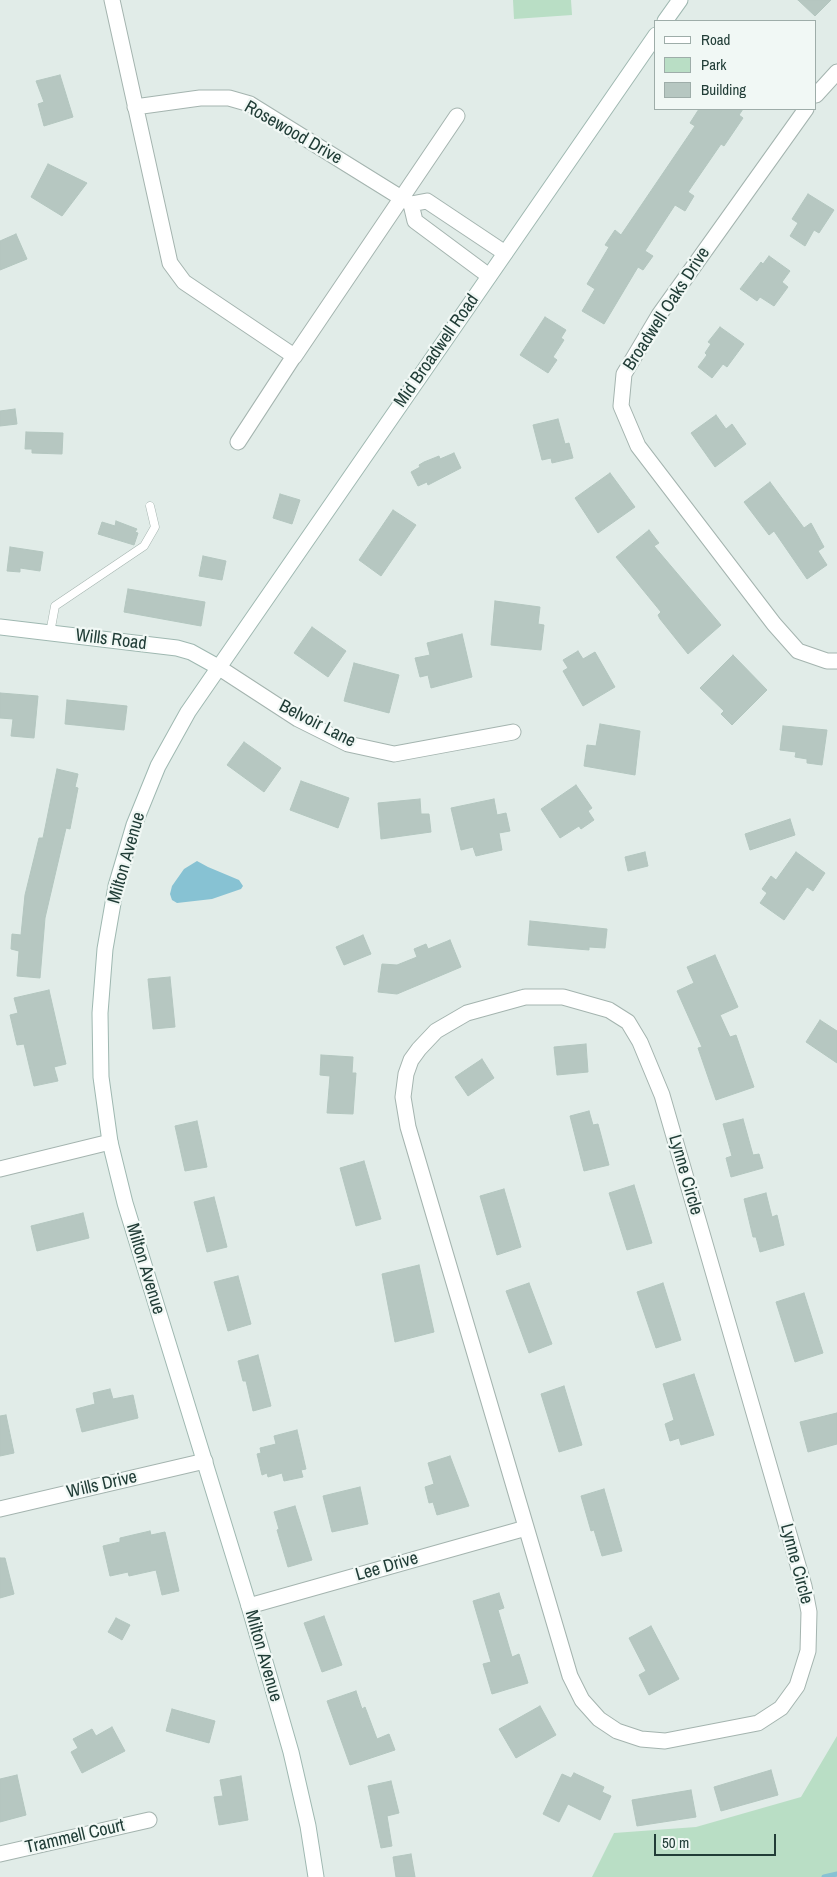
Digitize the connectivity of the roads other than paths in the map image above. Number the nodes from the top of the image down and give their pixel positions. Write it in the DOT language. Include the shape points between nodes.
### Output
graph roads {
  1 [pos="112,0"];
  2 [pos="680,0"];
  3 [pos="666,20"];
  4 [pos="654,38"];
  5 [pos="837,72"];
  6 [pos="817,94"];
  7 [pos="135,107"];
  8 [pos="805,110"];
  9 [pos="457,116"];
  10 [pos="407,201"];
  11 [pos="505,253"];
  12 [pos="489,276"];
  13 [pos="294,357"];
  14 [pos="238,442"];
  15 [pos="150,506"];
  16 [pos="0,627"];
  17 [pos="50,633"];
  18 [pos="837,661"];
  19 [pos="218,667"];
  20 [pos="513,732"];
  21 [pos="110,1142"];
  22 [pos="0,1169"];
  23 [pos="205,1461"];
  24 [pos="0,1509"];
  25 [pos="526,1528"];
  26 [pos="249,1606"];
  27 [pos="149,1820"];
  28 [pos="0,1854"];
  29 [pos="316,1877"];
  1 -- 7 [label="street"];
  2 -- 3 [label="street"];
  4 -- 11 [label="street, Mid Broadwell Road"];
  5 -- 6 [label="street"];
  7 -- 10 [label="street, Rosewood Drive" via="200,98 228,98 250,104"];
  7 -- 13 [label="street" via="170,263 184,282"];
  8 -- 18 [label="street, Broadwell Oaks Drive" via="659,315 624,374 621,406 638,446 774,624 798,651"];
  9 -- 10 [label="street"];
  10 -- 11 [label="street, Rosewood Drive" via="427,201"];
  10 -- 12 [label="street" via="415,221"];
  10 -- 13 [label="street"];
  11 -- 12 [label="street, Mid Broadwell Road"];
  12 -- 19 [label="street, Mid Broadwell Road"];
  13 -- 14 [label="street"];
  15 -- 17 [label="lane" via="155,527 144,546 55,606"];
  16 -- 17 [label="street, Wills Road"];
  17 -- 19 [label="street, Wills Road" via="177,648"];
  19 -- 20 [label="street, Belvoir Lane" via="298,719 348,744 394,754"];
  19 -- 21 [label="street, Milton Avenue" via="158,766 134,825 116,886 105,949 100,1014 101,1077"];
  21 -- 22 [label="street"];
  21 -- 23 [label="street, Milton Avenue" via="125,1203"];
  23 -- 24 [label="street, Wills Drive"];
  23 -- 26 [label="street, Milton Avenue"];
  25 -- 25 [label="street, Lynne Circle" via="570,1676 582,1700 598,1719 617,1731 641,1739 665,1741 742,1728 758,1723 781,1708 797,1686 808,1652 809,1612 804,1586 662,1095 628,1022 609,1010 563,997 525,997 452,1020 436,1031 411,1060 404,1097 408,1127"];
  25 -- 26 [label="street, Lee Drive"];
  26 -- 29 [label="street, Milton Avenue" via="290,1752 308,1826"];
  27 -- 28 [label="street, Trammell Court"];
}
